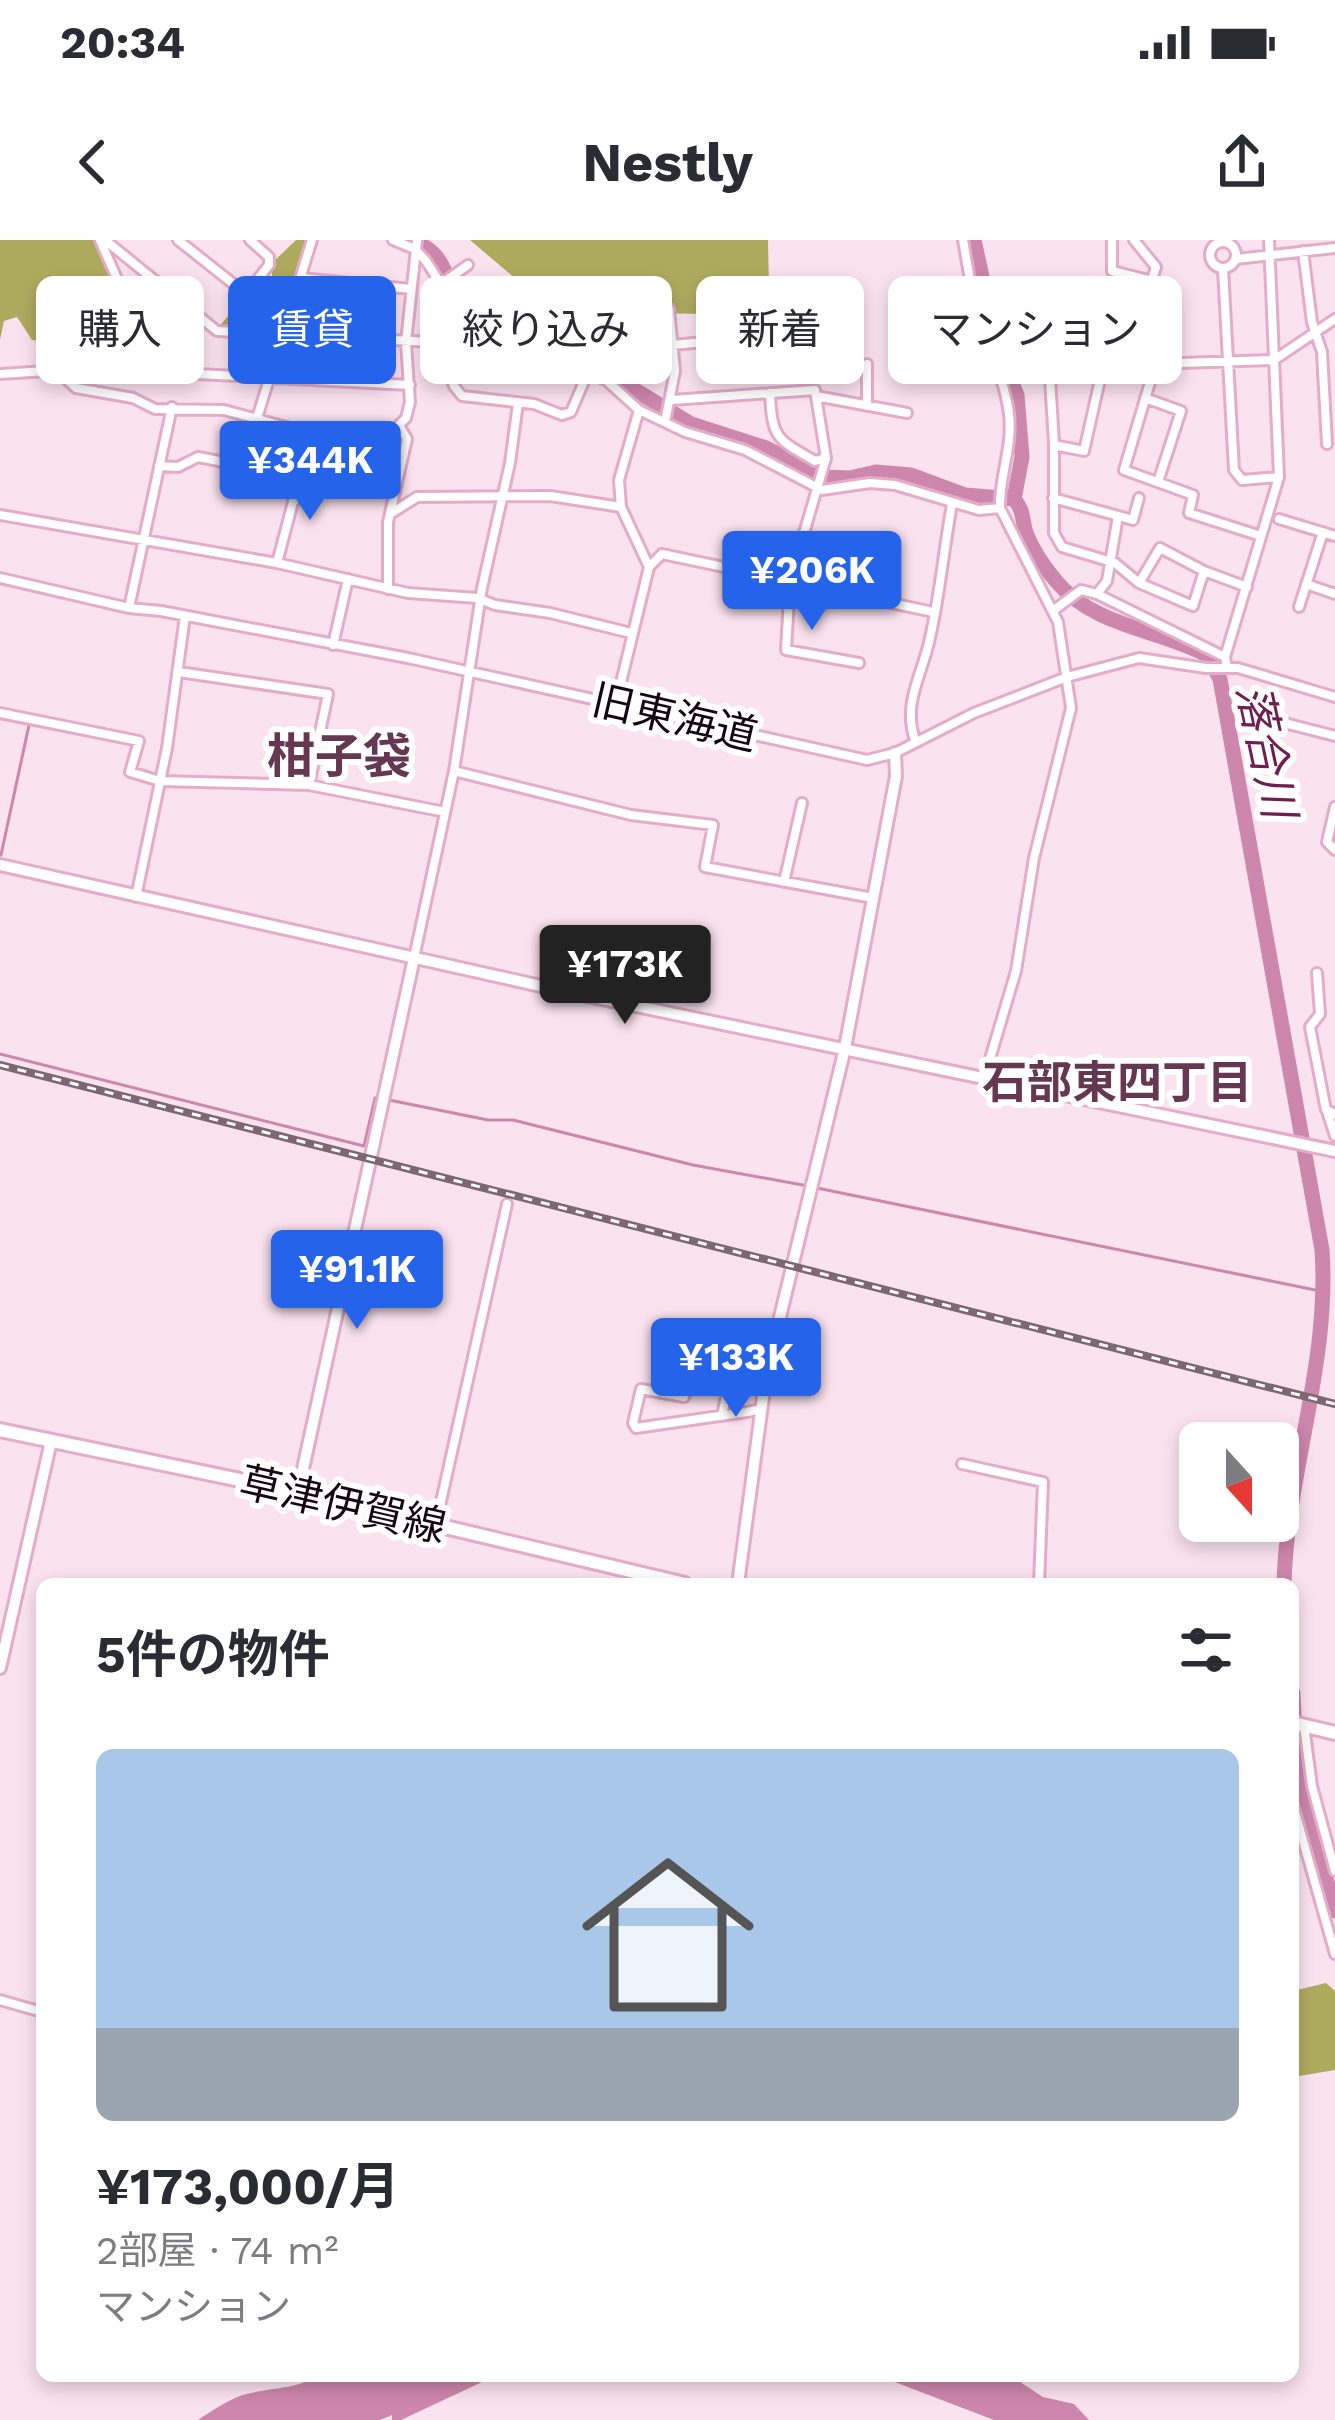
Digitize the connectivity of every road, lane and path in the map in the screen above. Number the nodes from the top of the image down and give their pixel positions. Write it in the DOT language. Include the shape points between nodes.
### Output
graph roads {
  1 [pos="103,240"];
  2 [pos="178,240"];
  3 [pos="250,240"];
  4 [pos="312,240"];
  5 [pos="393,240"];
  6 [pos="963,240"];
  7 [pos="1112,240"];
  8 [pos="1134,240"];
  9 [pos="1269,240"];
  10 [pos="1216,242"];
  11 [pos="416,244"];
  12 [pos="1329,246"];
  13 [pos="1303,250"];
  14 [pos="1269,254"];
  15 [pos="1236,259"];
  16 [pos="468,265"];
  17 [pos="1223,269"];
  18 [pos="302,276"];
  19 [pos="440,276"];
  20 [pos="453,276"];
  21 [pos="970,276"];
  22 [pos="1132,276"];
  23 [pos="1153,276"];
  24 [pos="396,288"];
  25 [pos="411,289"];
  26 [pos="1335,319"];
  27 [pos="1318,330"];
  28 [pos="228,331"];
  29 [pos="1335,331"];
  30 [pos="672,336"];
  31 [pos="396,341"];
  32 [pos="406,342"];
  33 [pos="420,343"];
  34 [pos="696,343"];
  35 [pos="673,345"];
  36 [pos="1274,360"];
  37 [pos="1230,361"];
  38 [pos="1182,362"];
  39 [pos="867,364"];
  40 [pos="0,374"];
  41 [pos="228,376"];
  42 [pos="267,384"];
  43 [pos="386,384"];
  44 [pos="453,384"];
  45 [pos="586,384"];
  46 [pos="617,384"];
  47 [pos="1000,384"];
  48 [pos="1050,384"];
  49 [pos="1099,384"];
  50 [pos="1149,384"];
  51 [pos="410,385"];
  52 [pos="770,393"];
  53 [pos="816,396"];
  54 [pos="1145,398"];
  55 [pos="672,400"];
  56 [pos="518,403"];
  57 [pos="867,406"];
  58 [pos="172,407"];
  59 [pos="639,410"];
  60 [pos="907,413"];
  61 [pos="257,418"];
  62 [pos="665,422"];
  63 [pos="400,427"];
  64 [pos="302,431"];
  65 [pos="1054,444"];
  66 [pos="1327,444"];
  67 [pos="826,458"];
  68 [pos="159,466"];
  69 [pos="1279,477"];
  70 [pos="308,478"];
  71 [pos="1158,482"];
  72 [pos="817,487"];
  73 [pos="502,495"];
  74 [pos="1053,498"];
  75 [pos="1139,498"];
  76 [pos="952,504"];
  77 [pos="621,507"];
  78 [pos="1000,508"];
  79 [pos="390,514"];
  80 [pos="0,515"];
  81 [pos="1118,516"];
  82 [pos="1280,519"];
  83 [pos="1323,532"];
  84 [pos="1261,536"];
  85 [pos="1335,536"];
  86 [pos="144,538"];
  87 [pos="1112,562"];
  88 [pos="278,563"];
  89 [pos="649,567"];
  90 [pos="1204,571"];
  91 [pos="0,578"];
  92 [pos="349,579"];
  93 [pos="790,581"];
  94 [pos="1138,583"];
  95 [pos="1306,584"];
  96 [pos="1247,586"];
  97 [pos="388,589"];
  98 [pos="1335,593"];
  99 [pos="1097,594"];
  100 [pos="481,599"];
  101 [pos="1299,607"];
  102 [pos="129,608"];
  103 [pos="1054,610"];
  104 [pos="933,612"];
  105 [pos="185,616"];
  106 [pos="632,633"];
  107 [pos="333,644"];
  108 [pos="859,663"];
  109 [pos="1225,664"];
  110 [pos="471,671"];
  111 [pos="179,672"];
  112 [pos="1070,677"];
  113 [pos="1335,697"];
  114 [pos="616,703"];
  115 [pos="0,713"];
  116 [pos="1269,719"];
  117 [pos="1335,736"];
  118 [pos="914,740"];
  119 [pos="895,753"];
  120 [pos="454,771"];
  121 [pos="160,781"];
  122 [pos="309,785"];
  123 [pos="802,803"];
  124 [pos="1335,807"];
  125 [pos="446,812"];
  126 [pos="1335,850"];
  127 [pos="0,865"];
  128 [pos="784,882"];
  129 [pos="136,897"];
  130 [pos="875,898"];
  131 [pos="415,958"];
  132 [pos="1317,973"];
  133 [pos="845,1048"];
  134 [pos="984,1079"];
  135 [pos="1330,1112"];
  136 [pos="1335,1136"];
  137 [pos="1335,1151"];
  138 [pos="507,1204"];
  139 [pos="761,1409"];
  140 [pos="722,1416"];
  141 [pos="0,1430"];
  142 [pos="51,1441"];
  143 [pos="962,1464"];
  144 [pos="298,1492"];
  145 [pos="436,1525"];
  146 [pos="661,1578"];
  147 [pos="739,1578"];
  148 [pos="1039,1578"];
  149 [pos="0,1668"];
  150 [pos="1299,1725"];
  151 [pos="1335,1733"];
  152 [pos="1299,1826"];
  153 [pos="1335,1871"];
  154 [pos="1335,1954"];
  155 [pos="0,2000"];
  156 [pos="36,2010"];
  1 -- 28 [label="street"];
  1 -- 41 [label="street" via="121,288 178,373"];
  2 -- 3 [label="street" via="246,294 269,265"];
  4 -- 18 [label="street"];
  5 -- 11 [label="street"];
  6 -- 21 [label="street"];
  7 -- 22 [label="street" via="1112,271"];
  8 -- 23 [label="street" via="1156,267"];
  9 -- 14 [label="street"];
  10 -- 15 [label="street" via="1234,247"];
  10 -- 17 [label="street" via="1210,259"];
  11 -- 19 [label="street"];
  11 -- 25 [label="street"];
  12 -- 13 [label="street"];
  13 -- 14 [label="street"];
  13 -- 27 [label="street"];
  14 -- 15 [label="street"];
  14 -- 36 [label="street"];
  15 -- 17 [label="street"];
  16 -- 20 [label="street"];
  17 -- 37 [label="street"];
  24 -- 25 [label="street"];
  25 -- 32 [label="street"];
  26 -- 27 [label="street"];
  27 -- 29 [label="street"];
  27 -- 36 [label="street"];
  27 -- 66 [label="street"];
  30 -- 35 [label="street"];
  31 -- 32 [label="street"];
  32 -- 33 [label="street"];
  32 -- 51 [label="street"];
  34 -- 35 [label="street"];
  35 -- 55 [label="street"];
  36 -- 37 [label="street"];
  36 -- 69 [label="street"];
  37 -- 38 [label="street"];
  37 -- 69 [label="street" via="1234,470 1242,480"];
  39 -- 57 [label="street"];
  40 -- 58 [label="street" via="47,371 76,388"];
  42 -- 61 [label="street"];
  43 -- 51 [label="street"];
  44 -- 56 [label="street" via="462,396"];
  45 -- 56 [label="street" via="572,412 562,415"];
  46 -- 59 [label="street"];
  47 -- 78 [label="street" via="1009,454"];
  48 -- 65 [label="street"];
  49 -- 65 [label="street" via="1084,451"];
  50 -- 54 [label="street"];
  51 -- 63 [label="street"];
  52 -- 53 [label="street"];
  52 -- 55 [label="street"];
  52 -- 67 [label="street" via="776,439 815,461"];
  53 -- 57 [label="street"];
  53 -- 67 [label="street"];
  54 -- 71 [label="street" via="1124,470"];
  54 -- 71 [label="street" via="1180,411"];
  55 -- 62 [label="street"];
  56 -- 73 [label="street"];
  57 -- 60 [label="street"];
  58 -- 61 [label="street"];
  58 -- 68 [label="street"];
  59 -- 62 [label="street"];
  59 -- 77 [label="street" via="623,457"];
  61 -- 64 [label="street"];
  62 -- 72 [label="street"];
  63 -- 64 [label="street" via="379,434"];
  63 -- 79 [label="street" via="407,439"];
  64 -- 70 [label="street"];
  65 -- 74 [label="street"];
  67 -- 72 [label="street"];
  68 -- 70 [label="street" via="198,458"];
  68 -- 86 [label="street"];
  69 -- 84 [label="street"];
  70 -- 88 [label="street" via="293,502"];
  71 -- 84 [label="street" via="1193,495 1189,513"];
  72 -- 76 [label="street" via="895,485"];
  72 -- 93 [label="street"];
  73 -- 77 [label="street"];
  73 -- 79 [label="street" via="417,497"];
  73 -- 100 [label="street"];
  74 -- 81 [label="street"];
  74 -- 87 [label="street" via="1062,547"];
  75 -- 81 [label="street" via="1133,520"];
  76 -- 78 [label="street"];
  76 -- 104 [label="street"];
  77 -- 89 [label="street"];
  78 -- 103 [label="street"];
  79 -- 97 [label="street"];
  80 -- 86 [label="street"];
  81 -- 87 [label="street"];
  82 -- 83 [label="street"];
  83 -- 85 [label="street"];
  83 -- 95 [label="street"];
  84 -- 96 [label="street"];
  86 -- 88 [label="street"];
  86 -- 102 [label="street"];
  87 -- 94 [label="street"];
  87 -- 99 [label="street"];
  88 -- 92 [label="street"];
  89 -- 93 [label="street" via="662,554"];
  89 -- 106 [label="street"];
  90 -- 94 [label="street" via="1160,548"];
  90 -- 94 [label="street" via="1193,607"];
  90 -- 96 [label="street"];
  91 -- 102 [label="street, 旧東海道"];
  92 -- 97 [label="street"];
  92 -- 107 [label="street"];
  93 -- 104 [label="street"];
  93 -- 108 [label="street" via="786,650"];
  95 -- 98 [label="street"];
  95 -- 101 [label="street"];
  96 -- 109 [label="street"];
  97 -- 100 [label="street"];
  99 -- 103 [label="street" via="1081,590"];
  99 -- 109 [label="street"];
  100 -- 106 [label="street"];
  100 -- 110 [label="street"];
  102 -- 105 [label="street, 旧東海道"];
  103 -- 112 [label="street"];
  104 -- 118 [label="street" via="916,679"];
  105 -- 107 [label="street, 旧東海道"];
  105 -- 111 [label="street"];
  106 -- 114 [label="street"];
  107 -- 110 [label="street, 旧東海道"];
  109 -- 112 [label="street" via="1139,658"];
  109 -- 113 [label="street"];
  110 -- 114 [label="street, 旧東海道"];
  110 -- 120 [label="street"];
  111 -- 121 [label="street"];
  111 -- 122 [label="street" via="328,694"];
  112 -- 118 [label="street"];
  112 -- 134 [label="street" via="1071,708 1016,971"];
  114 -- 119 [label="street, 旧東海道" via="867,760"];
  115 -- 121 [label="street" via="139,741 130,772"];
  116 -- 117 [label="street"];
  118 -- 119 [label="street"];
  119 -- 130 [label="street"];
  120 -- 125 [label="street"];
  120 -- 128 [label="street" via="713,825 705,867"];
  121 -- 122 [label="street"];
  121 -- 129 [label="street"];
  122 -- 125 [label="street"];
  123 -- 128 [label="street"];
  124 -- 126 [label="street" via="1327,842"];
  125 -- 131 [label="street"];
  127 -- 129 [label="street"];
  128 -- 130 [label="street"];
  129 -- 131 [label="street"];
  130 -- 133 [label="street"];
  131 -- 133 [label="street"];
  131 -- 144 [label="street"];
  132 -- 135 [label="street" via="1320,1014 1310,1028"];
  133 -- 134 [label="street"];
  133 -- 139 [label="street"];
  134 -- 137 [label="street"];
  135 -- 136 [label="street"];
  138 -- 145 [label="street"];
  139 -- 140 [label="street"];
  139 -- 147 [label="street"];
  140 -- 140 [label="street" via="636,1428 632,1424 641,1389 684,1397 693,1373 729,1381"];
  141 -- 142 [label="main road, 草津伊賀線"];
  142 -- 144 [label="main road, 草津伊賀線"];
  142 -- 149 [label="street"];
  143 -- 148 [label="street" via="1043,1482"];
  144 -- 145 [label="main road, 草津伊賀線"];
  145 -- 146 [label="main road, 草津伊賀線"];
  150 -- 151 [label="main road"];
  150 -- 153 [label="street"];
  152 -- 154 [label="street"];
  155 -- 156 [label="street"];
}
